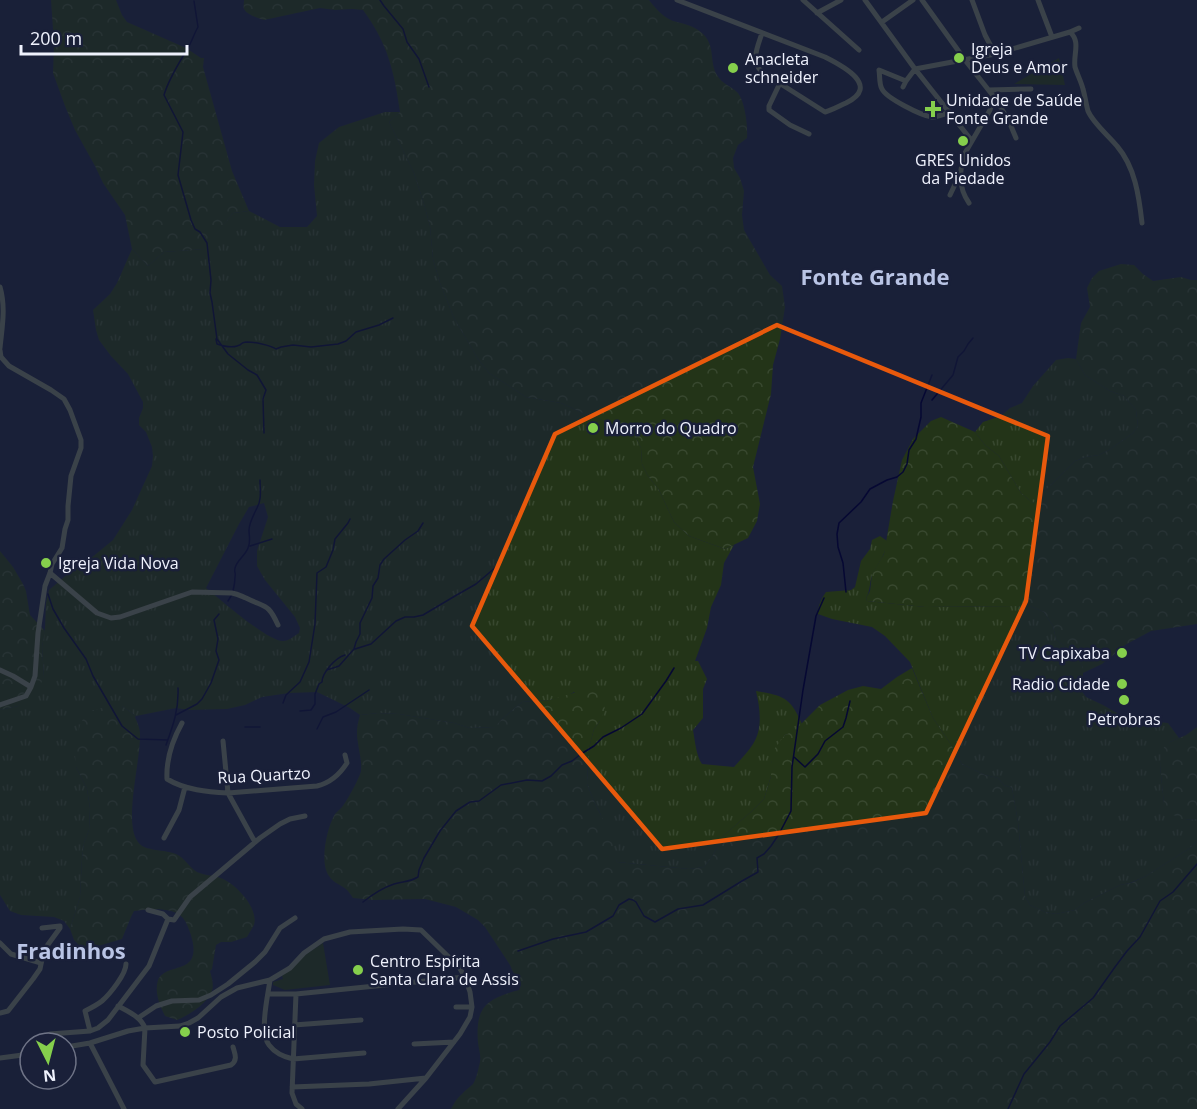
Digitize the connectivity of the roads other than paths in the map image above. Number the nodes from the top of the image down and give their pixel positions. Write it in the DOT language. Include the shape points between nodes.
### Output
graph roads {
  1 [pos="677,0"];
  2 [pos="803,0"];
  3 [pos="841,0"];
  4 [pos="865,0"];
  5 [pos="914,0"];
  6 [pos="922,0"];
  7 [pos="972,0"];
  8 [pos="1038,0"];
  9 [pos="817,14"];
  10 [pos="882,22"];
  11 [pos="1079,28"];
  12 [pos="762,33"];
  13 [pos="1072,34"];
  14 [pos="1052,37"];
  15 [pos="859,50"];
  16 [pos="995,54"];
  17 [pos="965,60"];
  18 [pos="915,69"];
  19 [pos="906,81"];
  20 [pos="780,83"];
  21 [pos="903,87"];
  22 [pos="1031,89"];
  23 [pos="989,90"];
  24 [pos="994,97"];
  25 [pos="950,112"];
  26 [pos="809,134"];
  27 [pos="1016,138"];
  28 [pos="972,141"];
  29 [pos="953,171"];
  30 [pos="959,176"];
  31 [pos="950,195"];
  32 [pos="969,203"];
  33 [pos="1142,224"];
  34 [pos="0,287"];
  35 [pos="0,349"];
  36 [pos="50,573"];
  37 [pos="278,625"];
  38 [pos="0,670"];
  39 [pos="31,687"];
  40 [pos="0,705"];
  41 [pos="182,723"];
  42 [pos="223,741"];
  43 [pos="345,755"];
  44 [pos="185,787"];
  45 [pos="228,793"];
  46 [pos="305,816"];
  47 [pos="164,838"];
  48 [pos="255,842"];
  49 [pos="148,910"];
  50 [pos="295,918"];
  51 [pos="168,919"];
  52 [pos="42,928"];
  53 [pos="0,943"];
  54 [pos="41,963"];
  55 [pos="126,964"];
  56 [pos="465,977"];
  57 [pos="270,980"];
  58 [pos="296,993"];
  59 [pos="268,994"];
  60 [pos="118,1006"];
  61 [pos="456,1007"];
  62 [pos="472,1007"];
  63 [pos="0,1013"];
  64 [pos="138,1018"];
  65 [pos="362,1020"];
  66 [pos="294,1025"];
  67 [pos="145,1028"];
  68 [pos="90,1031"];
  69 [pos="78,1032"];
  70 [pos="454,1041"];
  71 [pos="90,1042"];
  72 [pos="78,1044"];
  73 [pos="414,1044"];
  74 [pos="233,1047"];
  75 [pos="364,1053"];
  76 [pos="18,1055"];
  77 [pos="293,1059"];
  78 [pos="0,1060"];
  79 [pos="426,1078"];
  80 [pos="292,1090"];
  81 [pos="123,1108"];
  82 [pos="302,1109"];
  83 [pos="398,1109"];
  1 -- 12 [label="street"];
  2 -- 9 [label="street"];
  3 -- 9 [label="street"];
  4 -- 10 [label="street"];
  5 -- 10 [label="street"];
  6 -- 17 [label="street"];
  7 -- 16 [label="street"];
  8 -- 14 [label="street"];
  9 -- 15 [label="street"];
  10 -- 18 [label="street"];
  11 -- 13 [label="street"];
  12 -- 20 [label="street" via="756,64"];
  12 -- 20 [label="street" via="836,62 858,79 860,90 852,100 825,112"];
  13 -- 14 [label="street"];
  13 -- 33 [label="street" via="1075,66 1089,112 1133,173"];
  14 -- 16 [label="street"];
  16 -- 17 [label="street"];
  17 -- 18 [label="street"];
  17 -- 23 [label="street"];
  18 -- 19 [label="street"];
  18 -- 25 [label="street"];
  19 -- 21 [label="street"];
  19 -- 25 [label="street" via="879,70 881,87 887,95 926,116"];
  20 -- 26 [label="street" via="769,110"];
  22 -- 23 [label="street"];
  23 -- 24 [label="street"];
  24 -- 27 [label="street"];
  24 -- 28 [label="street"];
  25 -- 28 [label="street"];
  28 -- 30 [label="street"];
  29 -- 30 [label="street"];
  30 -- 31 [label="street"];
  30 -- 32 [label="street"];
  34 -- 35 [label="street" via="4,314"];
  35 -- 36 [label="street" via="9,366 64,399 81,440 71,476 62,548"];
  36 -- 37 [label="street" via="97,613 111,618 192,592 236,593 265,606"];
  36 -- 39 [label="street"];
  38 -- 39 [label="street"];
  39 -- 40 [label="street" via="26,696"];
  41 -- 44 [label="street" via="169,753 167,779"];
  42 -- 45 [label="street"];
  43 -- 45 [label="street, Rua Quartzo" via="347,763 324,784"];
  44 -- 45 [label="street, Rua Quartzo"];
  44 -- 47 [label="street" via="179,810"];
  45 -- 48 [label="street"];
  46 -- 48 [label="street" via="280,824"];
  48 -- 51 [label="street" via="190,897 174,920"];
  49 -- 51 [label="street"];
  50 -- 64 [label="street" via="280,928 255,962 211,995 199,1000 175,1000"];
  51 -- 60 [label="street" via="149,966"];
  52 -- 54 [label="street" via="60,926 44,950"];
  53 -- 54 [label="street" via="11,954"];
  54 -- 63 [label="street" via="8,1011"];
  55 -- 68 [label="street" via="125,973 106,997 85,1011"];
  56 -- 57 [label="street" via="421,930 403,929 350,932 324,939"];
  56 -- 58 [label="street"];
  56 -- 62 [label="street"];
  57 -- 59 [label="street"];
  57 -- 67 [label="street" via="237,988 189,1023"];
  58 -- 59 [label="street"];
  58 -- 66 [label="street"];
  59 -- 77 [label="street" via="268,1045"];
  60 -- 64 [label="street"];
  60 -- 68 [label="street" via="108,1020"];
  61 -- 62 [label="street"];
  62 -- 70 [label="street"];
  64 -- 67 [label="street"];
  65 -- 66 [label="street"];
  66 -- 77 [label="street"];
  67 -- 71 [label="street"];
  67 -- 74 [label="street" via="143,1065 155,1082 231,1065 236,1058"];
  68 -- 69 [label="street"];
  70 -- 73 [label="street"];
  70 -- 79 [label="street"];
  71 -- 72 [label="street"];
  71 -- 81 [label="street"];
  75 -- 77 [label="street"];
  76 -- 78 [label="street"];
  77 -- 80 [label="street"];
  79 -- 80 [label="street"];
  79 -- 83 [label="street"];
  80 -- 82 [label="street"];
}
